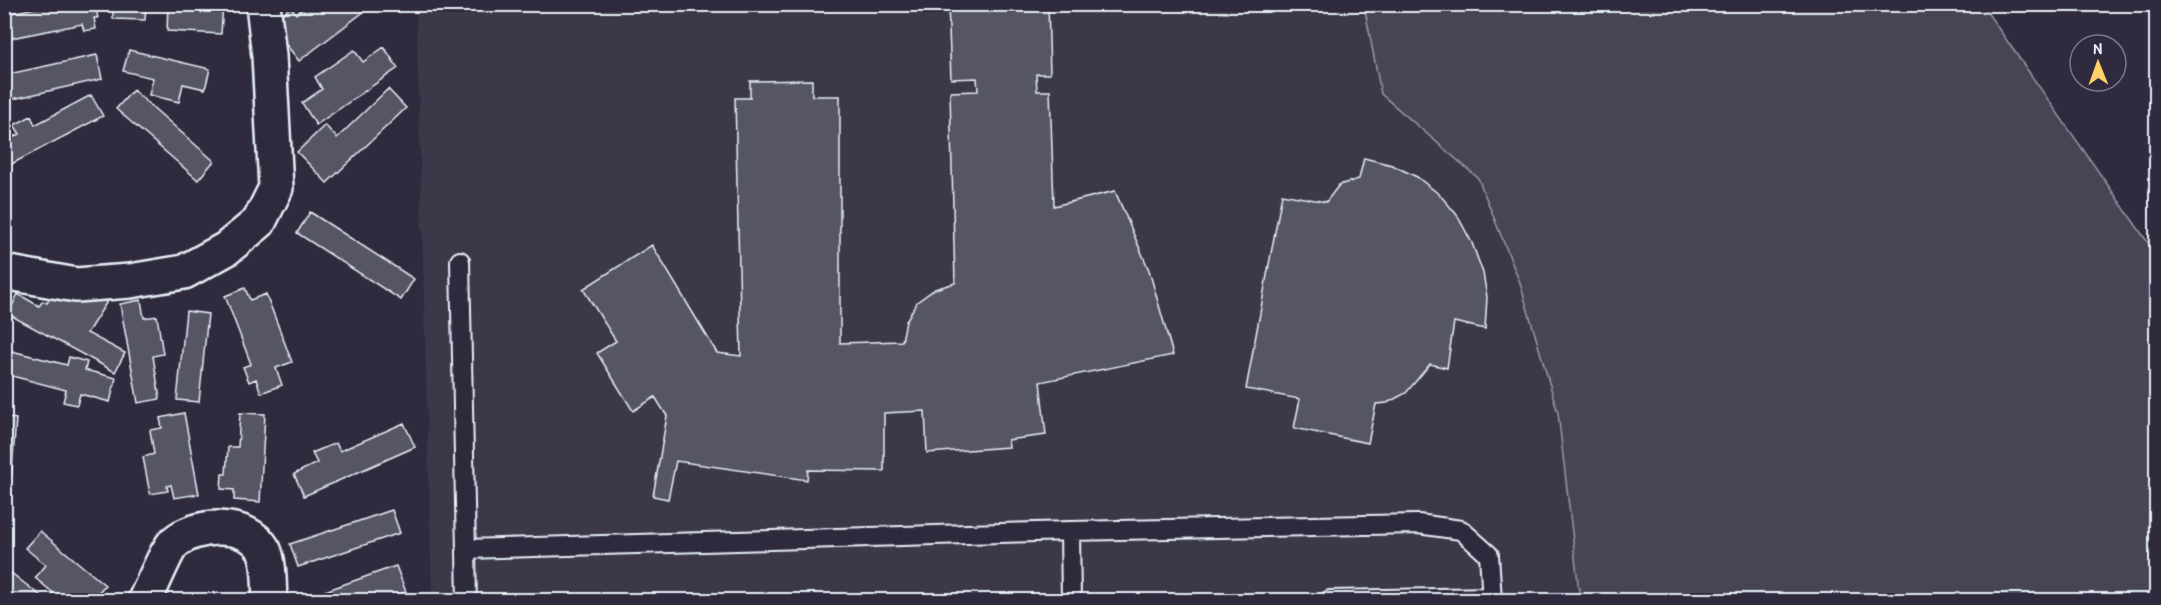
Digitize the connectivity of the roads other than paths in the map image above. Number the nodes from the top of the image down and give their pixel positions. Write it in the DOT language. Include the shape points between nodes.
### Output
graph roads {
  1 [pos="263,4"];
  2 [pos="460,261"];
  3 [pos="4,272"];
  4 [pos="1070,531"];
  5 [pos="466,549"];
  6 [pos="1492,599"];
  7 [pos="145,600"];
  8 [pos="270,600"];
  9 [pos="467,600"];
  10 [pos="1071,600"];
  11 [pos="1330,600"];
  1 -- 3 [label="street" via="270,56 276,188 259,222 226,249 184,272 76,285"];
  2 -- 5 [label="lane"];
  4 -- 5 [label="lane"];
  4 -- 6 [label="lane" via="1418,524 1461,530 1489,555"];
  4 -- 10 [label="lane"];
  5 -- 9 [label="lane"];
  6 -- 11 [label="lane"];
  7 -- 8 [label="street" via="173,544 196,531 229,528 251,536 265,551"];
}
